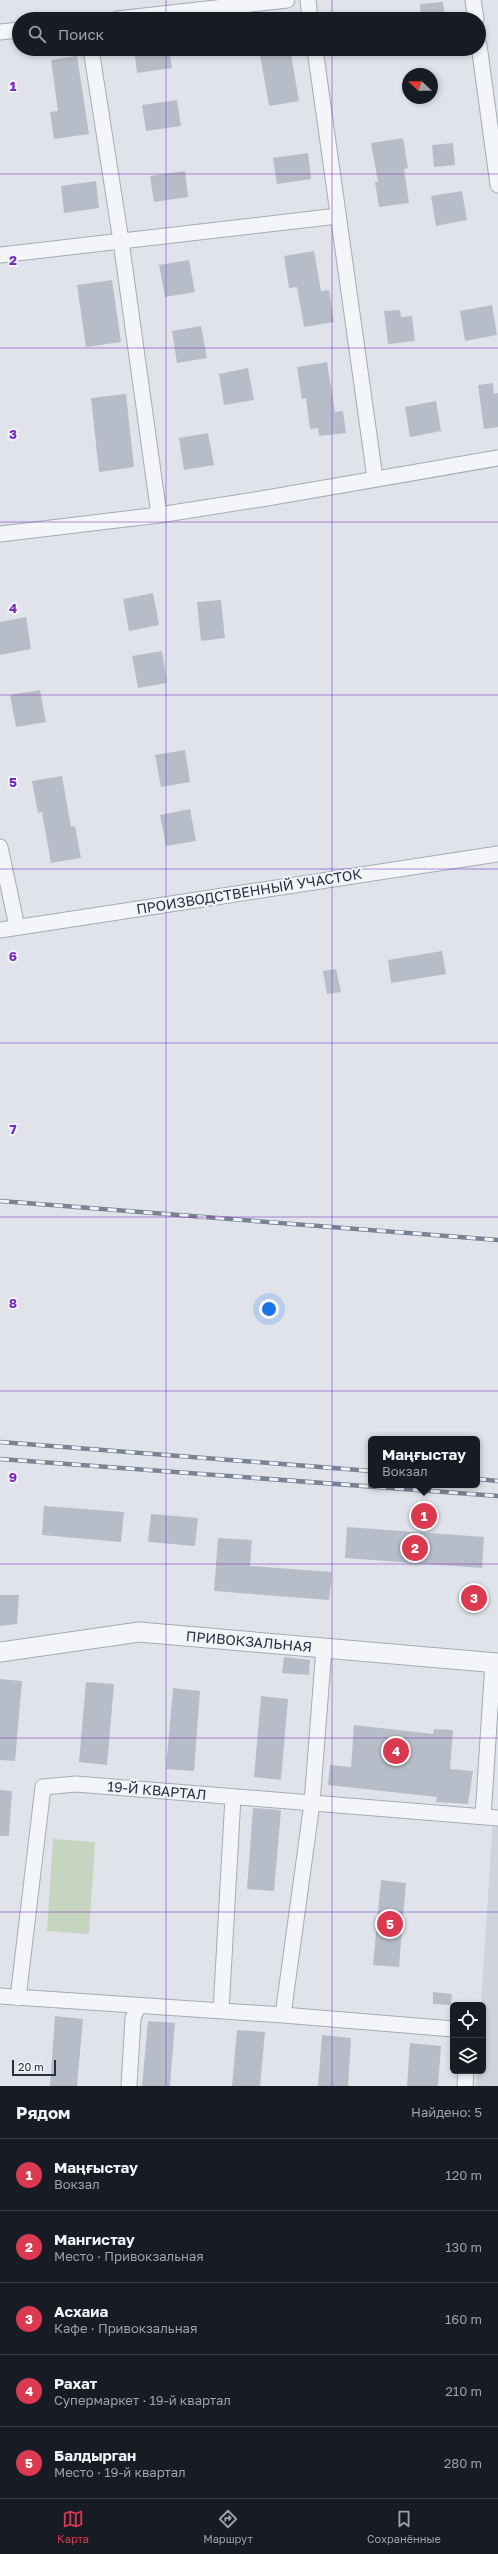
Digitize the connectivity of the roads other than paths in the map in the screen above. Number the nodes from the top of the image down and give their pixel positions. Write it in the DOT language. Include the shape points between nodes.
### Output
graph roads {
  1 [pos="287,0"];
  2 [pos="308,0"];
  3 [pos="473,0"];
  4 [pos="180,12"];
  5 [pos="309,12"];
  6 [pos="475,12"];
  7 [pos="12,31"];
  8 [pos="0,32"];
  9 [pos="92,56"];
  10 [pos="316,56"];
  11 [pos="480,56"];
  12 [pos="498,185"];
  13 [pos="338,216"];
  14 [pos="121,240"];
  15 [pos="0,255"];
  16 [pos="498,458"];
  17 [pos="375,478"];
  18 [pos="158,515"];
  19 [pos="0,534"];
  20 [pos="0,847"];
  21 [pos="498,854"];
  22 [pos="16,927"];
  23 [pos="0,930"];
  24 [pos="324,1648"];
  25 [pos="0,1652"];
  26 [pos="496,1663"];
  27 [pos="233,1797"];
  28 [pos="312,1803"];
  29 [pos="483,1816"];
  30 [pos="498,1818"];
  31 [pos="0,1996"];
  32 [pos="18,1998"];
  33 [pos="138,2007"];
  34 [pos="221,2011"];
  35 [pos="283,2015"];
  36 [pos="450,2029"];
  37 [pos="466,2074"];
  38 [pos="129,2086"];
  39 [pos="465,2086"];
  1 -- 4 [label="street"];
  2 -- 5 [label="street"];
  3 -- 6 [label="street"];
  7 -- 8 [label="street"];
  9 -- 14 [label="street"];
  10 -- 13 [label="street"];
  11 -- 12 [label="street"];
  13 -- 14 [label="street"];
  13 -- 17 [label="street"];
  14 -- 15 [label="street"];
  14 -- 18 [label="street"];
  16 -- 17 [label="street"];
  17 -- 18 [label="street"];
  18 -- 19 [label="street"];
  20 -- 22 [label="street"];
  21 -- 22 [label="street, ПРОИЗВОДСТВЕННЫЙ УЧАСТОК"];
  22 -- 23 [label="street, ПРОИЗВОДСТВЕННЫЙ УЧАСТОК"];
  24 -- 25 [label="street, ПРИВОКЗАЛЬНАЯ" via="139,1632"];
  24 -- 26 [label="street, ПРИВОКЗАЛЬНАЯ"];
  24 -- 28 [label="street"];
  26 -- 29 [label="street"];
  27 -- 28 [label="street, 19-Й КВАРТАЛ"];
  27 -- 32 [label="street, 19-Й КВАРТАЛ" via="76,1784 44,1787"];
  27 -- 34 [label="street"];
  28 -- 29 [label="street, 19-Й КВАРТАЛ"];
  28 -- 35 [label="street"];
  29 -- 30 [label="street, 19-Й КВАРТАЛ"];
  31 -- 32 [label="street"];
  32 -- 33 [label="street"];
  33 -- 34 [label="street"];
  33 -- 38 [label="street" via="133,2018"];
  34 -- 35 [label="street"];
  35 -- 36 [label="street"];
  37 -- 39 [label="street"];
}
